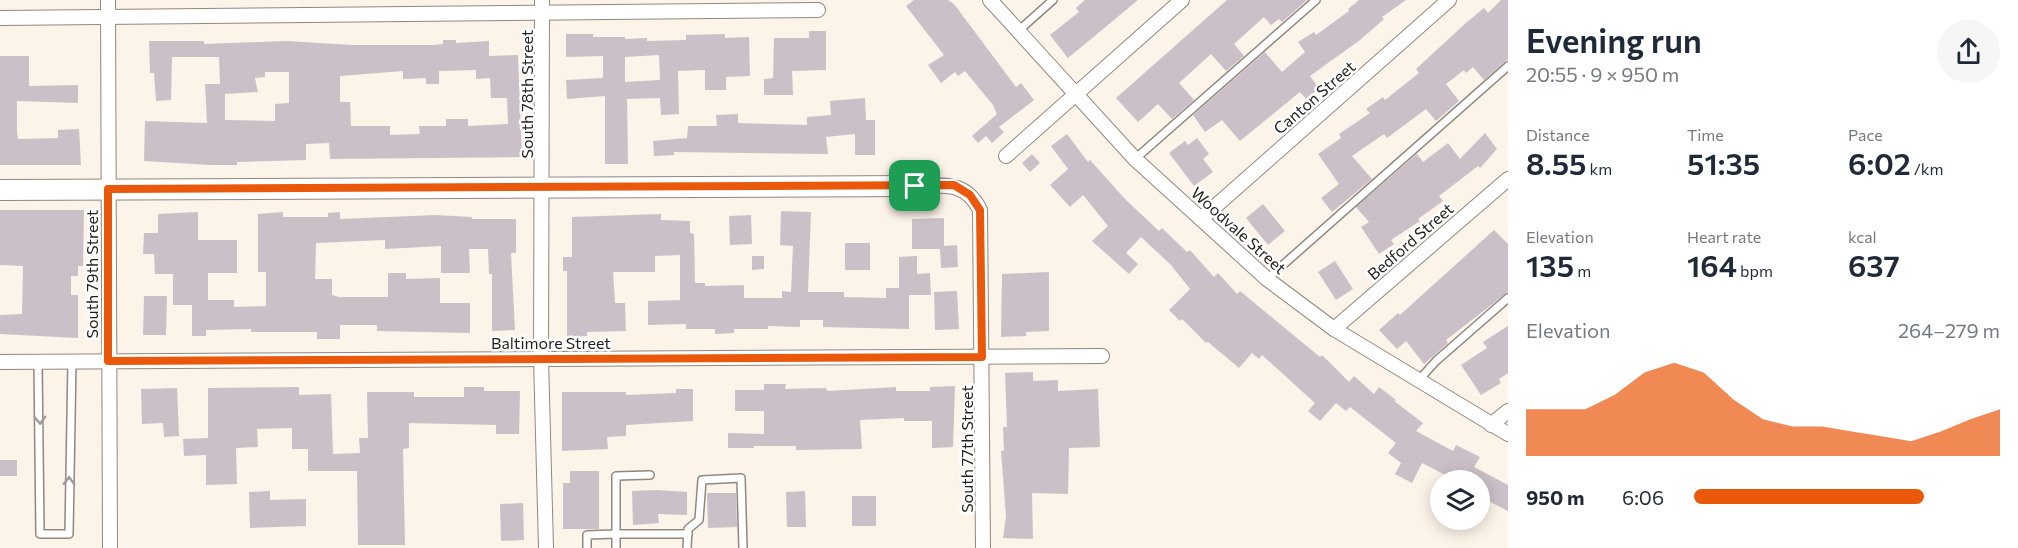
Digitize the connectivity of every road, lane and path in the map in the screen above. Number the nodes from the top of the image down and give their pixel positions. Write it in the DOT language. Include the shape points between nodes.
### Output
graph roads {
  1 [pos="108,0"];
  2 [pos="990,0"];
  3 [pos="1053,0"];
  4 [pos="1182,0"];
  5 [pos="1316,0"];
  6 [pos="1449,0"];
  7 [pos="542,6"];
  8 [pos="818,10"];
  9 [pos="108,17"];
  10 [pos="0,18"];
  11 [pos="1017,32"];
  12 [pos="1508,66"];
  13 [pos="1073,94"];
  14 [pos="1006,156"];
  15 [pos="1135,159"];
  16 [pos="1508,179"];
  17 [pos="543,186"];
  18 [pos="915,186"];
  19 [pos="108,189"];
  20 [pos="0,190"];
  21 [pos="1201,219"];
  22 [pos="1267,279"];
  23 [pos="1508,298"];
  24 [pos="1334,329"];
  25 [pos="1102,356"];
  26 [pos="982,357"];
  27 [pos="541,358"];
  28 [pos="72,361"];
  29 [pos="108,361"];
  30 [pos="0,362"];
  31 [pos="38,362"];
  32 [pos="1418,381"];
  33 [pos="1508,411"];
  34 [pos="1491,425"];
  35 [pos="1508,434"];
  36 [pos="650,475"];
  37 [pos="616,534"];
  38 [pos="688,534"];
  39 [pos="110,548"];
  40 [pos="546,548"];
  41 [pos="587,548"];
  42 [pos="616,548"];
  43 [pos="687,548"];
  44 [pos="743,548"];
  45 [pos="983,548"];
  1 -- 9 [label="street, South 79th Street"];
  2 -- 11 [label="street, Woodvale Street"];
  3 -- 11 [label="lane"];
  4 -- 13 [label="street"];
  5 -- 15 [label="lane"];
  6 -- 21 [label="street, Canton Street"];
  7 -- 8 [label="street"];
  7 -- 9 [label="street"];
  7 -- 17 [label="street, South 78th Street"];
  9 -- 10 [label="street"];
  9 -- 19 [label="street, South 79th Street"];
  11 -- 13 [label="street, Woodvale Street"];
  12 -- 22 [label="lane"];
  13 -- 14 [label="street"];
  13 -- 15 [label="street, Woodvale Street"];
  15 -- 21 [label="street, Woodvale Street"];
  16 -- 24 [label="street, Bedford Street"];
  17 -- 18 [label="street"];
  17 -- 19 [label="street"];
  17 -- 27 [label="street, South 78th Street"];
  18 -- 26 [label="street, South 77th Street" via="954,185 970,195 980,210"];
  19 -- 20 [label="street"];
  19 -- 29 [label="street, South 79th Street"];
  21 -- 22 [label="street, Woodvale Street"];
  22 -- 24 [label="street, Woodvale Street"];
  23 -- 32 [label="lane"];
  24 -- 32 [label="street, Woodvale Street"];
  25 -- 26 [label="street, Baltimore Street"];
  26 -- 27 [label="street, Baltimore Street"];
  26 -- 45 [label="street, South 77th Street"];
  27 -- 29 [label="street, Baltimore Street"];
  27 -- 40 [label="street, South 78th Street"];
  28 -- 29 [label="street, Baltimore Street"];
  28 -- 31 [label="street, Baltimore Street"];
  31 -- 28 [label="lane, one-way" via="40,534 69,534"];
  29 -- 39 [label="street, South 79th Street"];
  30 -- 31 [label="street, Baltimore Street"];
  32 -- 34 [label="street, Woodvale Street"];
  33 -- 34 [label="street"];
  34 -- 35 [label="street, Woodvale Street"];
  36 -- 37 [label="lane" via="616,476"];
  37 -- 38 [label="lane"];
  37 -- 41 [label="lane" via="587,535"];
  37 -- 42 [label="lane"];
  38 -- 43 [label="lane"];
  38 -- 44 [label="lane" via="688,529 699,520 702,480 741,478"];
}
